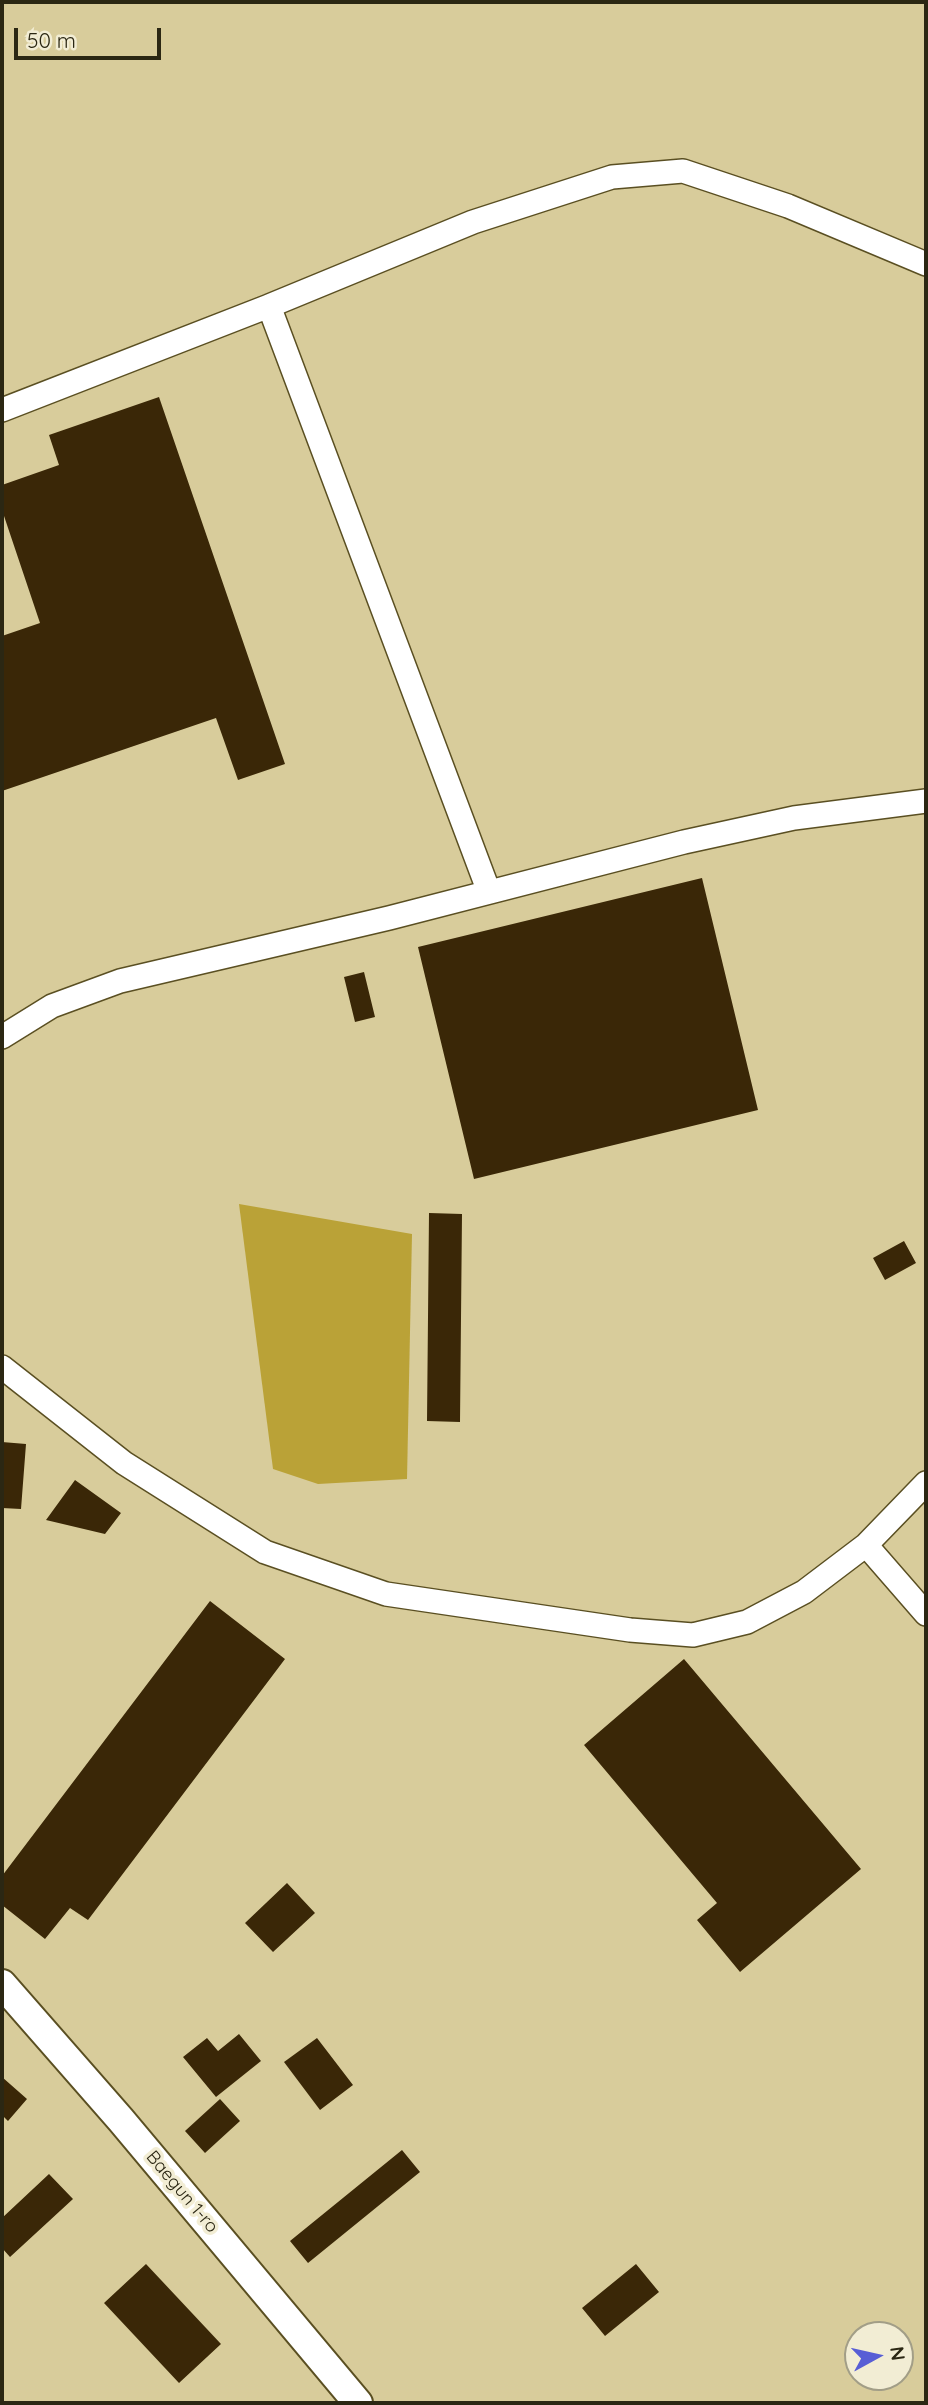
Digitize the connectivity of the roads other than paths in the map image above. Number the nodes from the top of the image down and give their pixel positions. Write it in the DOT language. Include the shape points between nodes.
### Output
graph roads {
  1 [pos="926,264"];
  2 [pos="269,306"];
  3 [pos="2,410"];
  4 [pos="926,802"];
  5 [pos="489,892"];
  6 [pos="2,1037"];
  7 [pos="2,1367"];
  8 [pos="926,1483"];
  9 [pos="866,1545"];
  10 [pos="926,1614"];
  11 [pos="2,1984"];
  12 [pos="358,2403"];
  1 -- 2 [label="street" via="788,205 683,171 611,177 586,185 473,222"];
  2 -- 3 [label="street"];
  2 -- 5 [label="street"];
  4 -- 5 [label="street" via="794,818"];
  5 -- 6 [label="street" via="120,981 51,1006"];
  7 -- 9 [label="street" via="124,1463 265,1552 386,1594 693,1635 747,1622 804,1592"];
  8 -- 9 [label="street"];
  9 -- 10 [label="street"];
  11 -- 12 [label="main road, Baegun 1-ro"];
}
